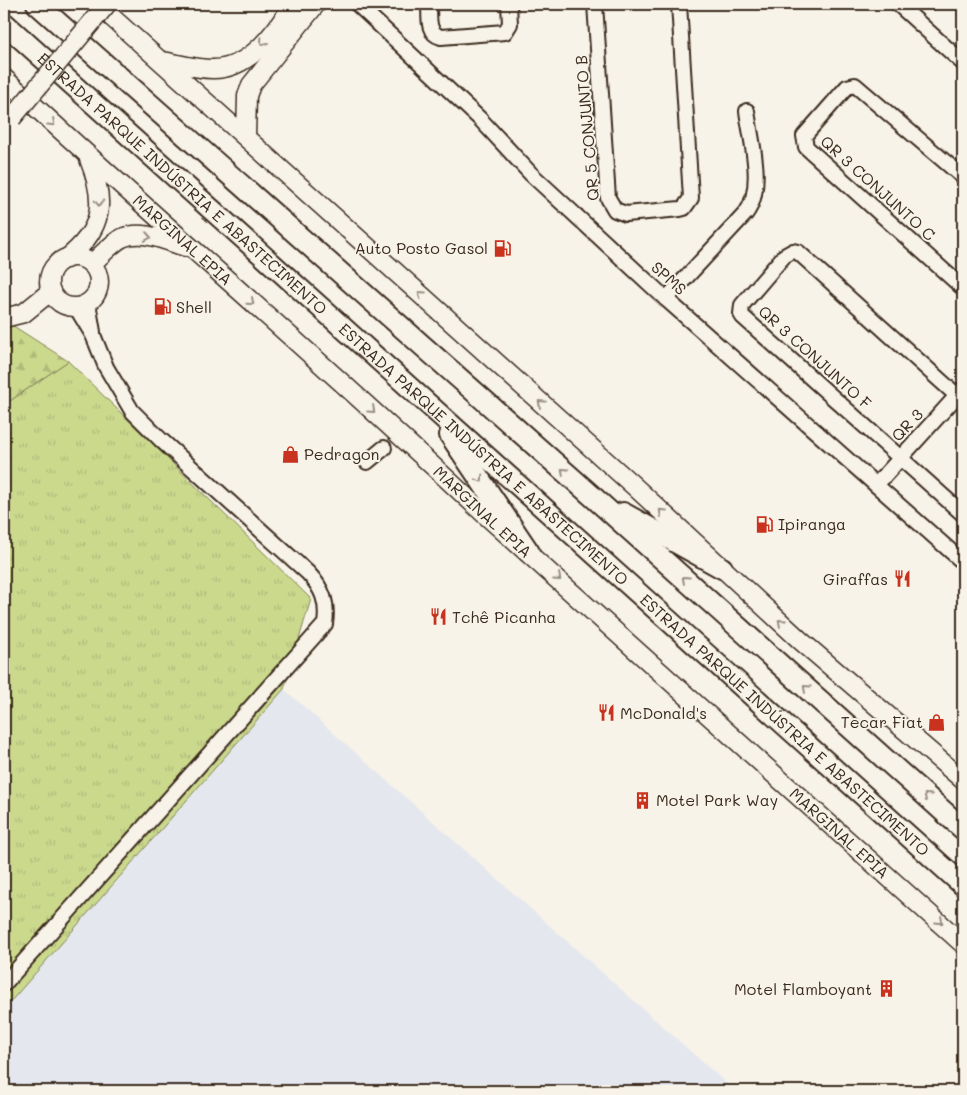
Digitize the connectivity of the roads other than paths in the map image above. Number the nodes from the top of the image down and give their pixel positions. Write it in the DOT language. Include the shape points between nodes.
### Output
graph roads {
  1 [pos="37,4"];
  2 [pos="50,4"];
  3 [pos="97,4"];
  4 [pos="107,4"];
  5 [pos="293,4"];
  6 [pos="316,4"];
  7 [pos="346,4"];
  8 [pos="429,4"];
  9 [pos="509,4"];
  10 [pos="595,4"];
  11 [pos="678,4"];
  12 [pos="898,4"];
  13 [pos="360,6"];
  14 [pos="4,23"];
  15 [pos="65,28"];
  16 [pos="162,61"];
  17 [pos="963,63"];
  18 [pos="4,78"];
  19 [pos="747,111"];
  20 [pos="8,123"];
  21 [pos="246,137"];
  22 [pos="87,156"];
  23 [pos="963,178"];
  24 [pos="192,250"];
  25 [pos="66,259"];
  26 [pos="91,264"];
  27 [pos="963,288"];
  28 [pos="50,291"];
  29 [pos="666,300"];
  30 [pos="82,305"];
  31 [pos="4,318"];
  32 [pos="961,395"];
  33 [pos="433,410"];
  34 [pos="384,448"];
  35 [pos="901,456"];
  36 [pos="367,462"];
  37 [pos="876,484"];
  38 [pos="591,495"];
  39 [pos="963,514"];
  40 [pos="529,552"];
  41 [pos="963,562"];
  42 [pos="722,568"];
  43 [pos="963,780"];
  44 [pos="963,829"];
  45 [pos="963,885"];
  46 [pos="963,944"];
  47 [pos="4,984"];
  1 -- 15 [label="highway"];
  2 -- 15 [label="highway"];
  3 -- 16 [label="main road"];
  4 -- 20 [label="main road, bridge"];
  5 -- 16 [label="main road, one-way" via="251,56 236,66 212,69"];
  6 -- 21 [label="main road" via="252,85 247,96"];
  7 -- 13 [label="street, SPMS"];
  8 -- 9 [label="street" via="430,29 441,37 505,32 510,24"];
  10 -- 11 [label="street, QR 5 CONJUNTO B" via="608,198 615,210 626,214 680,209 691,198"];
  12 -- 17 [label="street"];
  13 -- 29 [label="street, SPMS" via="480,119 531,174"];
  14 -- 33 [label="highway, ESTRADA PARQUE INDÚSTRIA E ABASTECIMENTO"];
  38 -- 15 [label="highway, one-way"];
  16 -- 21 [label="main road"];
  18 -- 22 [label="main road, MARGINAL EPIA, one-way"];
  19 -- 29 [label="street" via="756,180 755,198 746,213"];
  42 -- 21 [label="main road, one-way"];
  22 -- 24 [label="main road, MARGINAL EPIA"];
  22 -- 25 [label="main road, one-way" via="99,190 100,209 96,226 83,246"];
  23 -- 27 [label="street, QR 3 CONJUNTO C" via="855,84 847,87 804,136 806,148"];
  26 -- 24 [label="main road, one-way" via="122,238 138,235"];
  24 -- 40 [label="main road, MARGINAL EPIA, one-way"];
  25 -- 26 [label="main road" via="84,259"];
  25 -- 28 [label="main road" via="51,272"];
  26 -- 30 [label="main road" via="98,273 99,284 96,295"];
  28 -- 30 [label="main road" via="65,306"];
  28 -- 31 [label="main road" via="24,314"];
  29 -- 37 [label="street, SPMS"];
  30 -- 47 [label="street" via="106,367 132,410 318,584 327,609 325,624"];
  32 -- 35 [label="street, QR 3"];
  32 -- 35 [label="street, QR 3 CONJUNTO F" via="798,252 784,256 742,305 741,314"];
  33 -- 40 [label="highway, one-way"];
  33 -- 45 [label="highway, ESTRADA PARQUE INDÚSTRIA E ABASTECIMENTO"];
  34 -- 36 [label="street"];
  35 -- 37 [label="street, QR 3"];
  35 -- 39 [label="street, QR 3 CONJUNTO F"];
  37 -- 41 [label="street, SPMS"];
  38 -- 42 [label="highway"];
  44 -- 38 [label="highway, one-way"];
  40 -- 46 [label="main road, MARGINAL EPIA, one-way"];
  43 -- 42 [label="main road, one-way" via="801,641"];
}
